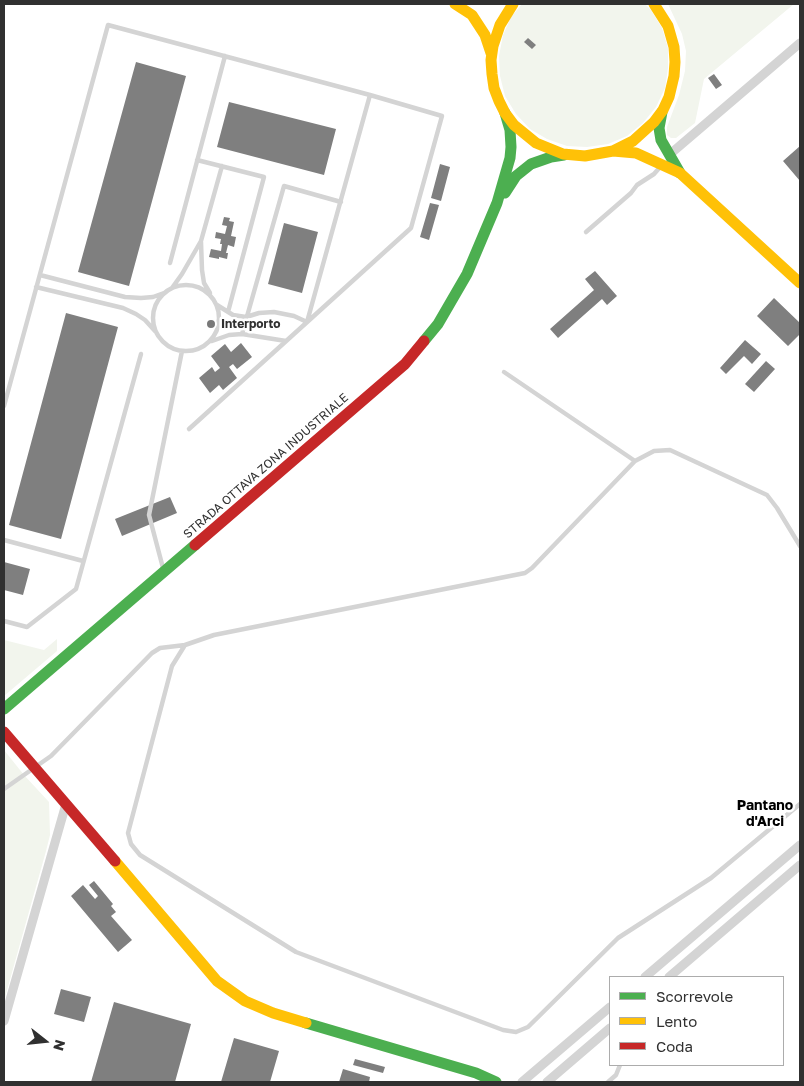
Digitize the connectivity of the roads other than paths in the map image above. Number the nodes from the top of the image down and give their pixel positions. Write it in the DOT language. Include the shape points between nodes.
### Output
graph roads {
  1 [pos="455,4"];
  2 [pos="513,4"];
  3 [pos="654,4"];
  4 [pos="660,9"];
  5 [pos="800,43"];
  6 [pos="492,53"];
  7 [pos="224,56"];
  8 [pos="370,96"];
  9 [pos="662,110"];
  10 [pos="505,113"];
  11 [pos="613,151"];
  12 [pos="570,155"];
  13 [pos="669,155"];
  14 [pos="197,160"];
  15 [pos="662,165"];
  16 [pos="222,166"];
  17 [pos="680,174"];
  18 [pos="340,202"];
  19 [pos="497,203"];
  20 [pos="586,232"];
  21 [pos="201,241"];
  22 [pos="170,263"];
  23 [pos="40,275"];
  24 [pos="800,283"];
  25 [pos="36,287"];
  26 [pos="171,289"];
  27 [pos="165,293"];
  28 [pos="211,296"];
  29 [pos="217,305"];
  30 [pos="228,312"];
  31 [pos="246,317"];
  32 [pos="307,322"];
  33 [pos="156,332"];
  34 [pos="242,334"];
  35 [pos="210,341"];
  36 [pos="286,341"];
  37 [pos="182,351"];
  38 [pos="141,354"];
  39 [pos="504,372"];
  40 [pos="4,406"];
  41 [pos="189,429"];
  42 [pos="635,461"];
  43 [pos="4,540"];
  44 [pos="800,546"];
  45 [pos="83,561"];
  46 [pos="164,572"];
  47 [pos="4,621"];
  48 [pos="185,645"];
  49 [pos="4,709"];
  50 [pos="4,732"];
  51 [pos="34,767"];
  52 [pos="4,789"];
  53 [pos="66,804"];
  54 [pos="800,804"];
  55 [pos="800,844"];
  56 [pos="800,865"];
  57 [pos="646,976"];
  58 [pos="670,976"];
  59 [pos="609,1008"];
  60 [pos="4,1021"];
  61 [pos="609,1029"];
  62 [pos="620,1066"];
  63 [pos="496,1082"];
  64 [pos="522,1082"];
  65 [pos="547,1082"];
  66 [pos="608,1082"];
  1 -- 6 [label="main road" via="472,15 486,35"];
  2 -- 6 [label="main road" via="500,24"];
  3 -- 4 [label="main road"];
  4 -- 9 [label="main road" via="674,47 675,62 673,83"];
  5 -- 13 [label="street"];
  6 -- 10 [label="main road" via="493,81"];
  7 -- 8 [label="lane"];
  7 -- 14 [label="lane"];
  7 -- 23 [label="lane" via="108,25"];
  8 -- 18 [label="lane"];
  8 -- 32 [label="lane" via="442,116 411,228"];
  9 -- 11 [label="main road" via="638,137"];
  9 -- 13 [label="main road" via="659,128"];
  10 -- 12 [label="main road" via="536,143"];
  10 -- 19 [label="main road" via="511,152"];
  11 -- 12 [label="main road"];
  11 -- 15 [label="main road" via="636,153"];
  12 -- 19 [label="main road" via="531,164 516,176"];
  13 -- 17 [label="main road"];
  14 -- 16 [label="lane"];
  14 -- 22 [label="lane"];
  15 -- 17 [label="main road"];
  15 -- 20 [label="lane"];
  16 -- 21 [label="lane"];
  16 -- 30 [label="lane" via="264,177"];
  17 -- 24 [label="main road"];
  18 -- 31 [label="lane" via="284,186"];
  18 -- 32 [label="lane"];
  19 -- 46 [label="main road, STRADA OTTAVA ZONA INDUSTRIALE" via="467,274 448,308 405,364"];
  21 -- 26 [label="lane"];
  21 -- 28 [label="lane" via="204,283"];
  23 -- 25 [label="lane"];
  23 -- 27 [label="lane" via="125,297 153,297"];
  25 -- 33 [label="lane" via="123,308 145,320"];
  25 -- 40 [label="lane"];
  26 -- 27 [label="lane"];
  26 -- 28 [label="lane" via="188,285"];
  27 -- 33 [label="lane" via="154,311"];
  28 -- 29 [label="lane"];
  29 -- 30 [label="lane"];
  29 -- 35 [label="lane" via="219,324"];
  30 -- 31 [label="lane"];
  31 -- 32 [label="lane" via="274,312"];
  31 -- 34 [label="lane"];
  32 -- 36 [label="lane"];
  33 -- 37 [label="lane" via="171,348"];
  34 -- 35 [label="lane"];
  34 -- 36 [label="lane"];
  35 -- 37 [label="lane" via="192,351"];
  36 -- 41 [label="lane"];
  37 -- 46 [label="lane" via="149,515"];
  38 -- 45 [label="lane"];
  39 -- 42 [label="lane"];
  42 -- 44 [label="lane" via="654,451 670,450 768,495"];
  42 -- 48 [label="lane" via="525,573 214,635"];
  43 -- 45 [label="lane"];
  45 -- 47 [label="lane" via="76,589 27,627"];
  46 -- 49 [label="main road, STRADA OTTAVA ZONA INDUSTRIALE"];
  48 -- 51 [label="lane" via="160,648 152,653 51,756"];
  48 -- 54 [label="lane" via="172,666 128,833 131,844 140,855 296,952 504,1030 516,1032 528,1027 618,938 711,878"];
  50 -- 51 [label="main road"];
  51 -- 52 [label="lane"];
  51 -- 53 [label="main road"];
  53 -- 60 [label="street"];
  53 -- 63 [label="main road" via="217,980 245,1001 273,1013 476,1073"];
  55 -- 57 [label="street"];
  56 -- 58 [label="street"];
  59 -- 64 [label="street"];
  61 -- 65 [label="street"];
  62 -- 66 [label="lane"];
}
